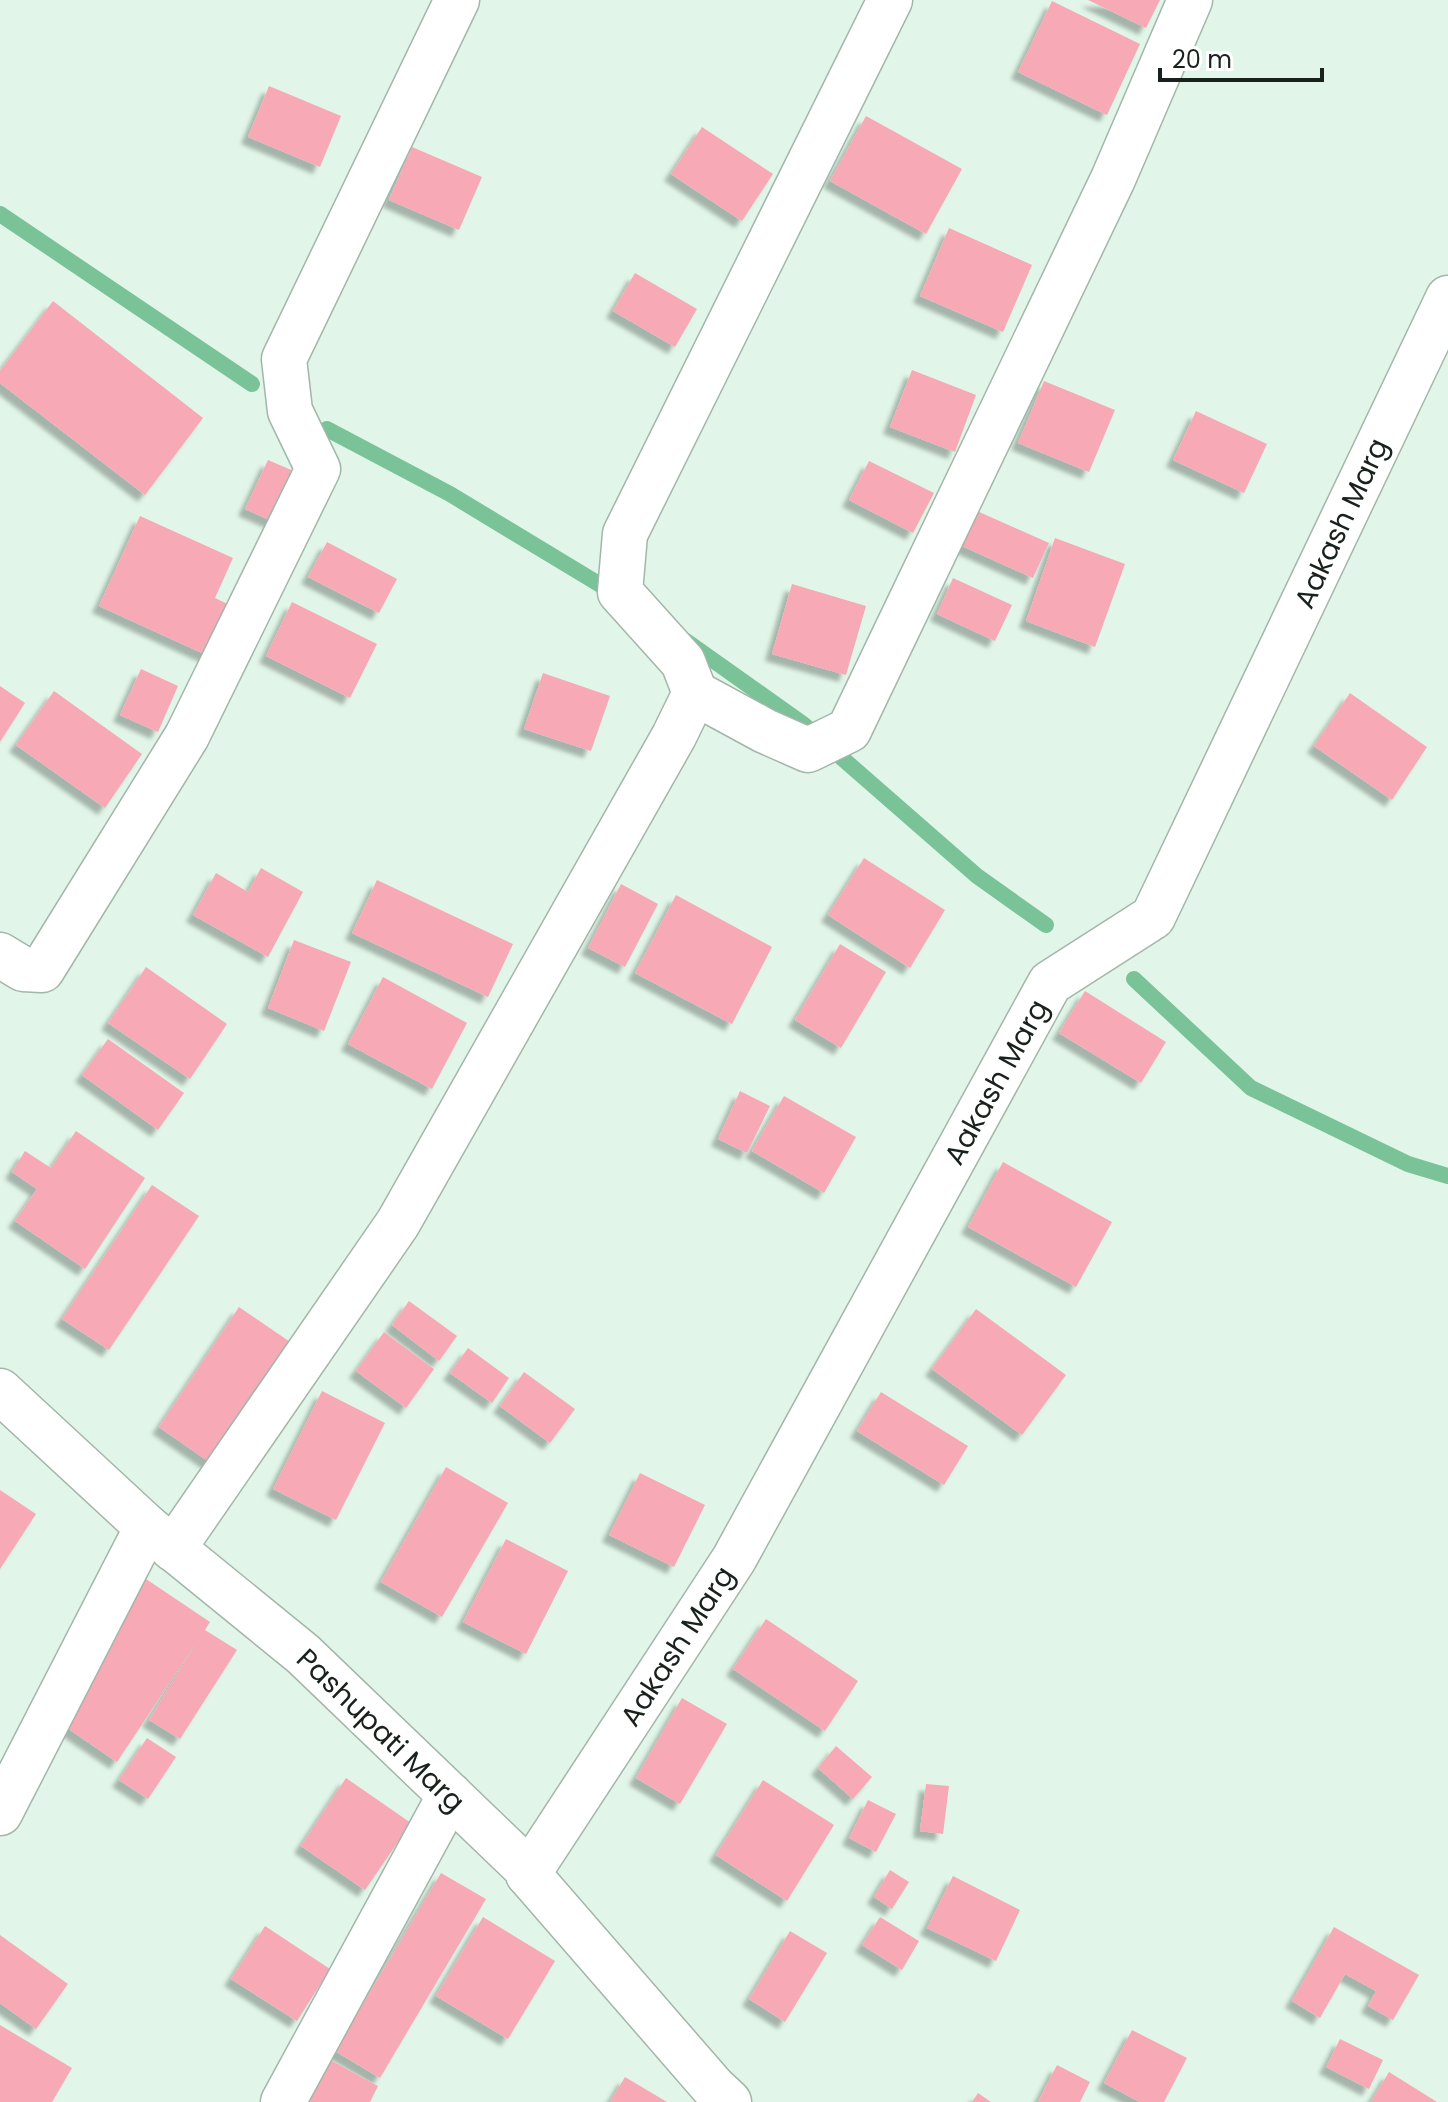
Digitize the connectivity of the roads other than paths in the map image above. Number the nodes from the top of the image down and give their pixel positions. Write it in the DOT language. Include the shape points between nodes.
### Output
graph roads {
  1 [pos="457,0"];
  2 [pos="890,0"];
  3 [pos="1190,0"];
  4 [pos="1448,298"];
  5 [pos="695,693"];
  6 [pos="0,955"];
  7 [pos="0,1391"];
  8 [pos="160,1538"];
  9 [pos="450,1795"];
  10 [pos="0,1813"];
  11 [pos="528,1874"];
  12 [pos="715,2097"];
  13 [pos="283,2102"];
  1 -- 6 [label="street" via="284,359 290,411 318,469 187,736 42,970 23,969"];
  2 -- 5 [label="street" via="625,534 630,603 683,662"];
  3 -- 5 [label="street" via="1113,179 849,730 808,750"];
  4 -- 11 [label="street, Aakash Marg" via="1153,917 1050,983 734,1559"];
  5 -- 8 [label="street" via="398,1223"];
  7 -- 8 [label="street, Pashupati Marg"];
  8 -- 9 [label="street, Pashupati Marg" via="303,1654"];
  8 -- 10 [label="street"];
  9 -- 11 [label="street, Pashupati Marg"];
  9 -- 13 [label="street"];
  11 -- 12 [label="street, Pashupati Marg"];
}
